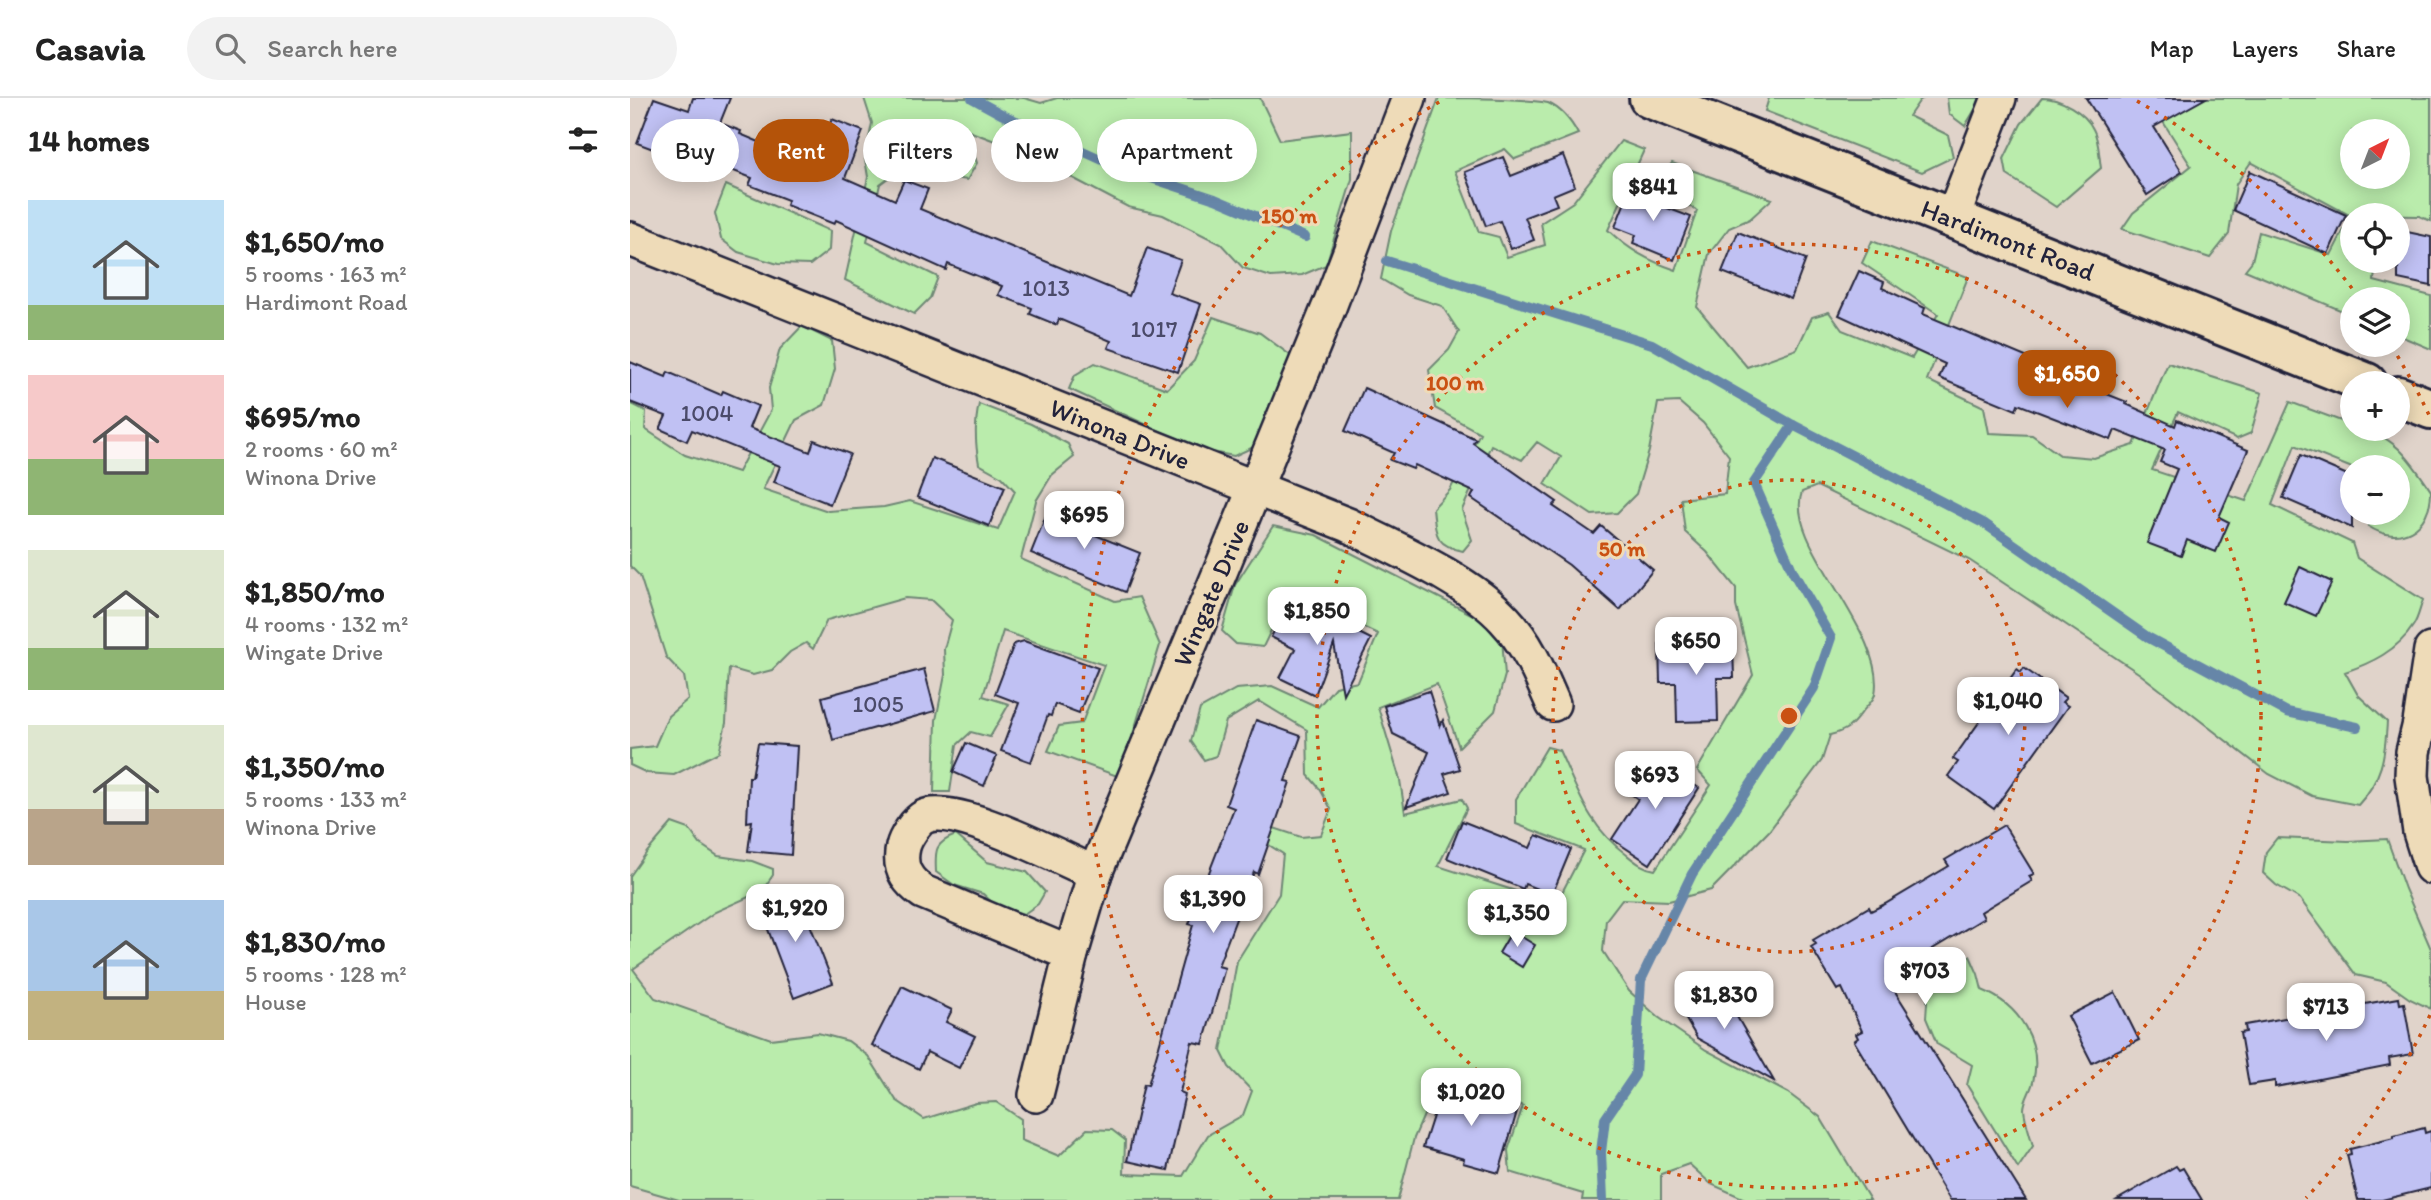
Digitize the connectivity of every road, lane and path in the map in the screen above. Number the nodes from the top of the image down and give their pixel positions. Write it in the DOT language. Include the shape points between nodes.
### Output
graph roads {
  1 [pos="1409,98"];
  2 [pos="1648,98"];
  3 [pos="1999,98"];
  4 [pos="1952,219"];
  5 [pos="630,239"];
  6 [pos="2340,372"];
  7 [pos="2410,401"];
  8 [pos="2431,409"];
  9 [pos="1255,488"];
  10 [pos="2431,650"];
  11 [pos="1553,704"];
  12 [pos="2426,715"];
  13 [pos="2431,867"];
  14 [pos="1095,873"];
  15 [pos="1071,954"];
  16 [pos="1036,1096"];
  1 -- 9 [label="street, Wingate Drive"];
  2 -- 4 [label="street, Hardimont Road"];
  3 -- 4 [label="street"];
  4 -- 6 [label="street, Hardimont Road"];
  5 -- 9 [label="street, Winona Drive"];
  7 -- 8 [label="street"];
  9 -- 11 [label="street, Winona Drive" via="1348,525 1467,589 1505,619 1527,648"];
  9 -- 14 [label="street, Wingate Drive"];
  10 -- 12 [label="street"];
  12 -- 13 [label="street" via="2413,752 2412,776 2420,832"];
  14 -- 15 [label="street, Wingate Drive"];
  14 -- 15 [label="street" via="973,820 946,814 924,817 903,845 903,871 923,892"];
  15 -- 16 [label="street, Wingate Drive"];
}
